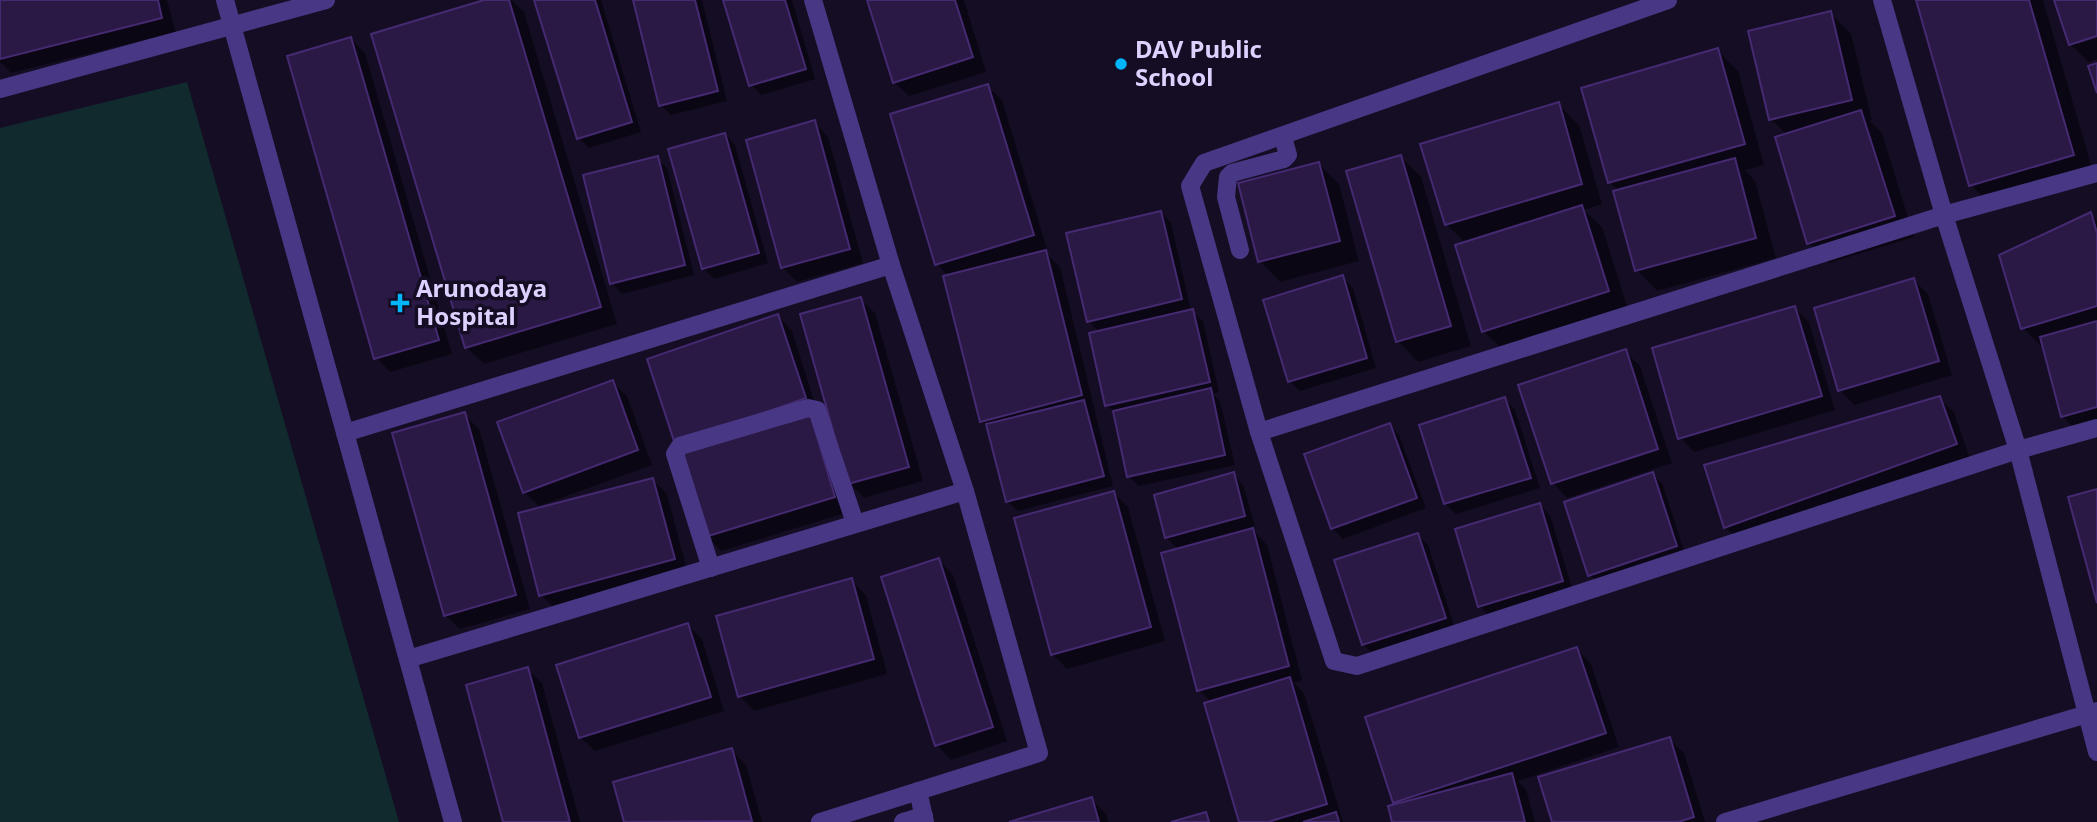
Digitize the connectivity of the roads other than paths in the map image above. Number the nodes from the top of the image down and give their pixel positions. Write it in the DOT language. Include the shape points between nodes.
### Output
graph roads {
  1 [pos="225,0"];
  2 [pos="326,0"];
  3 [pos="813,0"];
  4 [pos="1668,0"];
  5 [pos="1882,0"];
  6 [pos="232,25"];
  7 [pos="0,89"];
  8 [pos="1283,137"];
  9 [pos="2097,173"];
  10 [pos="1944,215"];
  11 [pos="1240,250"];
  12 [pos="891,265"];
  13 [pos="2097,428"];
  14 [pos="1259,432"];
  15 [pos="345,433"];
  16 [pos="2018,450"];
  17 [pos="965,491"];
  18 [pos="855,523"];
  19 [pos="711,568"];
  20 [pos="408,659"];
  21 [pos="2092,712"];
  22 [pos="2097,752"];
  23 [pos="918,791"];
  24 [pos="924,819"];
  25 [pos="453,822"];
  26 [pos="820,822"];
  27 [pos="903,822"];
  28 [pos="1725,822"];
  1 -- 6 [label="street"];
  2 -- 6 [label="street"];
  3 -- 12 [label="street"];
  4 -- 8 [label="street"];
  5 -- 10 [label="street"];
  6 -- 7 [label="street"];
  6 -- 15 [label="street"];
  8 -- 11 [label="street" via="1288,155 1284,159 1228,177 1226,197"];
  8 -- 14 [label="street" via="1204,163 1190,186"];
  9 -- 10 [label="street"];
  10 -- 14 [label="street"];
  10 -- 16 [label="street"];
  12 -- 15 [label="street"];
  12 -- 17 [label="street"];
  13 -- 16 [label="street"];
  14 -- 16 [label="street" via="1334,661 1357,666"];
  15 -- 20 [label="street"];
  16 -- 21 [label="street"];
  17 -- 18 [label="street"];
  17 -- 23 [label="street" via="1039,753"];
  18 -- 19 [label="street"];
  18 -- 19 [label="street" via="817,410 808,408 680,446 675,454"];
  19 -- 20 [label="street"];
  20 -- 25 [label="street"];
  21 -- 22 [label="street"];
  21 -- 28 [label="street"];
  23 -- 24 [label="street"];
  23 -- 26 [label="street"];
  24 -- 27 [label="street"];
}
